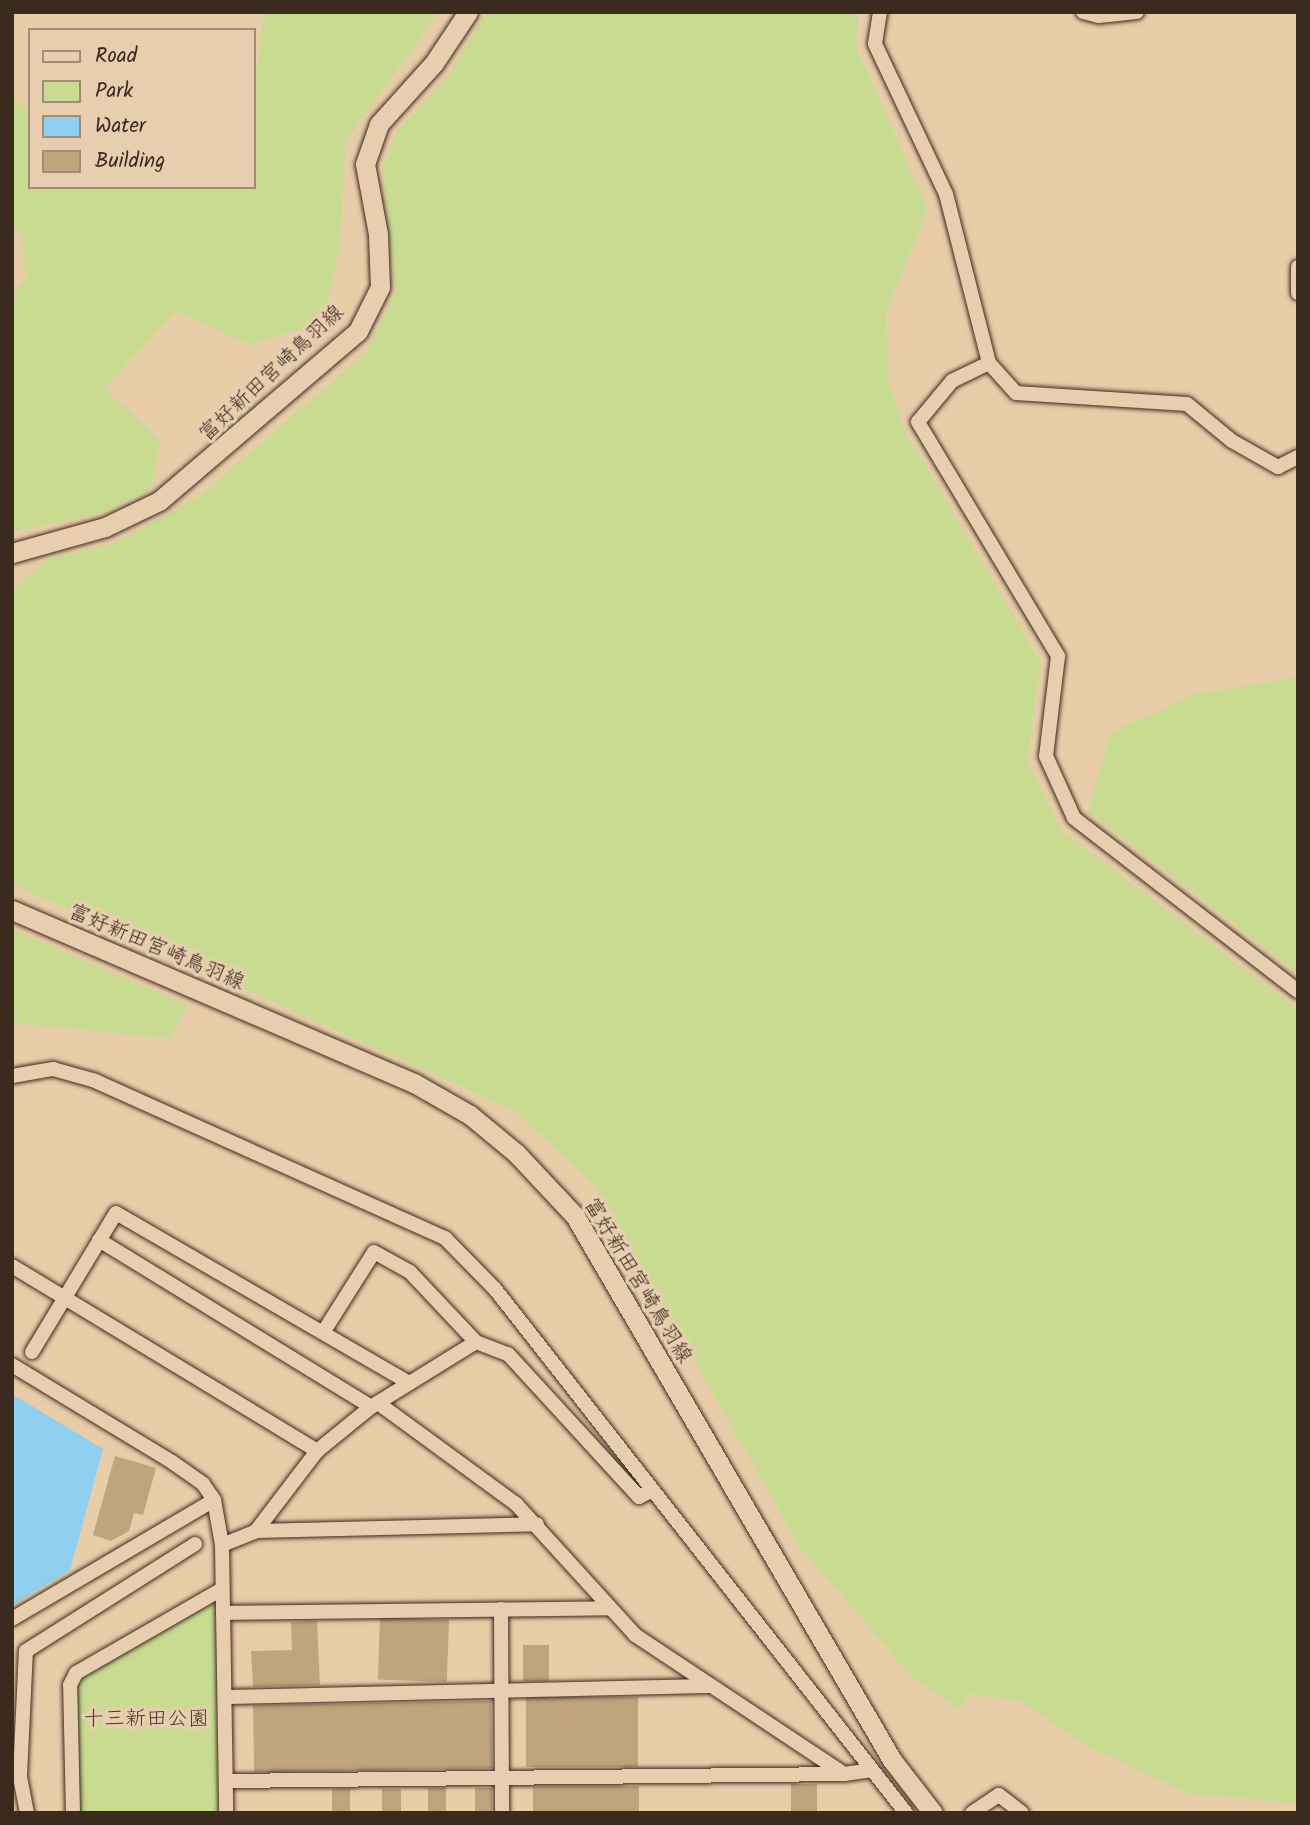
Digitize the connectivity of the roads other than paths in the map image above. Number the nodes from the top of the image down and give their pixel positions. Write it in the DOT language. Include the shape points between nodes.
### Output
graph roads {
  1 [pos="468,12"];
  2 [pos="880,12"];
  3 [pos="1083,12"];
  4 [pos="1137,12"];
  5 [pos="1298,267"];
  6 [pos="1298,293"];
  7 [pos="989,363"];
  8 [pos="1298,457"];
  9 [pos="12,553"];
  10 [pos="12,911"];
  11 [pos="1298,991"];
  12 [pos="12,1076"];
  13 [pos="99,1240"];
  14 [pos="12,1266"];
  15 [pos="64,1298"];
  16 [pos="324,1331"];
  17 [pos="476,1342"];
  18 [pos="32,1352"];
  19 [pos="12,1366"];
  20 [pos="410,1383"];
  21 [pos="374,1405"];
  22 [pos="317,1451"];
  23 [pos="651,1491"];
  24 [pos="214,1500"];
  25 [pos="537,1524"];
  26 [pos="256,1531"];
  27 [pos="195,1544"];
  28 [pos="222,1545"];
  29 [pos="222,1589"];
  30 [pos="608,1608"];
  31 [pos="501,1609"];
  32 [pos="223,1613"];
  33 [pos="12,1619"];
  34 [pos="710,1686"];
  35 [pos="502,1694"];
  36 [pos="225,1697"];
  37 [pos="871,1770"];
  38 [pos="844,1774"];
  39 [pos="502,1778"];
  40 [pos="226,1781"];
  41 [pos="27,1813"];
  42 [pos="73,1813"];
  43 [pos="226,1813"];
  44 [pos="502,1813"];
  45 [pos="906,1813"];
  46 [pos="933,1813"];
  47 [pos="972,1813"];
  48 [pos="1022,1813"];
  1 -- 9 [label="main road, 富好新田宮崎鳥羽線" via="434,63 379,124 365,164 378,233 380,287 358,331 159,501 105,527"];
  2 -- 7 [label="street" via="875,44 946,194"];
  3 -- 4 [label="street"];
  5 -- 6 [label="street"];
  7 -- 8 [label="street" via="1016,393 1187,404 1232,441 1278,467"];
  7 -- 11 [label="street" via="952,380 918,422 1058,656 1046,756 1074,818"];
  10 -- 46 [label="main road, 富好新田宮崎鳥羽線" via="415,1083 470,1115 516,1153 575,1216 892,1760"];
  12 -- 23 [label="street" via="53,1069 93,1080 446,1238 495,1289"];
  13 -- 15 [label="street"];
  13 -- 16 [label="street" via="116,1213"];
  13 -- 21 [label="street"];
  14 -- 15 [label="street"];
  15 -- 18 [label="street"];
  15 -- 22 [label="street"];
  16 -- 17 [label="street" via="374,1252 410,1272"];
  16 -- 20 [label="street"];
  17 -- 20 [label="street"];
  17 -- 23 [label="street" via="508,1354 639,1497"];
  19 -- 24 [label="street" via="172,1462 203,1484"];
  20 -- 21 [label="street"];
  21 -- 22 [label="street"];
  21 -- 25 [label="street"];
  22 -- 26 [label="street"];
  23 -- 37 [label="street"];
  24 -- 28 [label="street"];
  24 -- 33 [label="street"];
  25 -- 26 [label="street"];
  25 -- 30 [label="street"];
  26 -- 28 [label="street"];
  27 -- 41 [label="street" via="26,1651 20,1776"];
  28 -- 29 [label="street"];
  29 -- 32 [label="street"];
  29 -- 42 [label="street" via="76,1673 70,1685"];
  30 -- 31 [label="street"];
  30 -- 34 [label="street" via="635,1635"];
  31 -- 32 [label="street"];
  31 -- 35 [label="street"];
  32 -- 36 [label="street"];
  34 -- 35 [label="street"];
  34 -- 38 [label="street"];
  35 -- 36 [label="street"];
  35 -- 39 [label="street"];
  36 -- 40 [label="street"];
  37 -- 38 [label="street"];
  37 -- 45 [label="street"];
  38 -- 39 [label="street"];
  39 -- 40 [label="street"];
  39 -- 44 [label="street"];
  40 -- 43 [label="street"];
  47 -- 48 [label="street" via="999,1795"];
}
